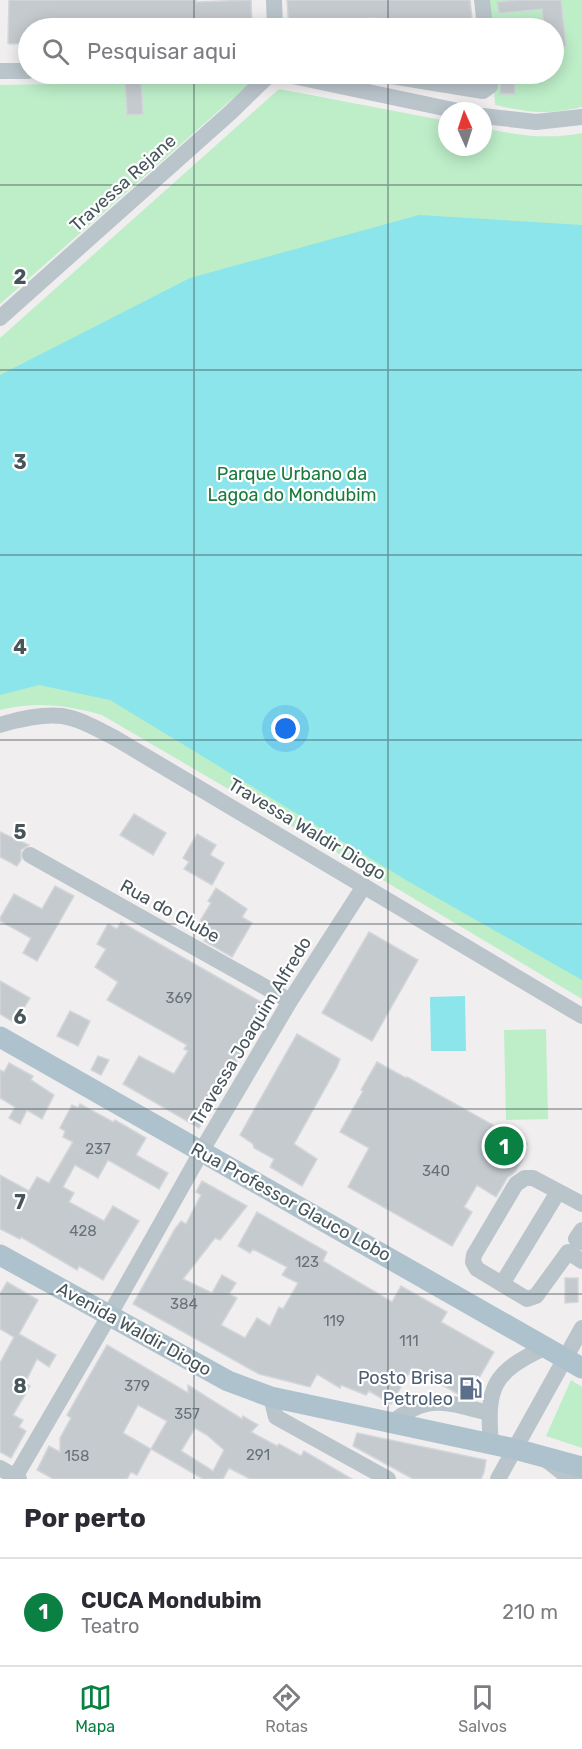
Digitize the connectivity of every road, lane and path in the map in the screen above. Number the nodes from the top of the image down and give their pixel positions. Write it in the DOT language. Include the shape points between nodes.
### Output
graph roads {
  1 [pos="274,0"];
  2 [pos="482,0"];
  3 [pos="275,18"];
  4 [pos="484,18"];
  5 [pos="0,71"];
  6 [pos="18,71"];
  7 [pos="260,84"];
  8 [pos="330,84"];
  9 [pos="440,84"];
  10 [pos="490,84"];
  11 [pos="438,107"];
  12 [pos="492,117"];
  13 [pos="582,117"];
  14 [pos="0,318"];
  15 [pos="0,725"];
  16 [pos="30,855"];
  17 [pos="364,886"];
  18 [pos="290,1001"];
  19 [pos="582,1016"];
  20 [pos="0,1037"];
  21 [pos="202,1150"];
  22 [pos="558,1192"];
  23 [pos="582,1204"];
  24 [pos="582,1230"];
  25 [pos="582,1242"];
  26 [pos="0,1256"];
  27 [pos="582,1261"];
  28 [pos="502,1284"];
  29 [pos="109,1316"];
  30 [pos="582,1328"];
  31 [pos="564,1357"];
  32 [pos="271,1397"];
  33 [pos="489,1413"];
  34 [pos="392,1423"];
  35 [pos="491,1444"];
  36 [pos="514,1449"];
  37 [pos="542,1456"];
  38 [pos="582,1467"];
  39 [pos="0,1468"];
  40 [pos="16,1478"];
  41 [pos="388,1479"];
  42 [pos="498,1479"];
  43 [pos="578,1479"];
  1 -- 3 [label="street"];
  2 -- 4 [label="street"];
  5 -- 6 [label="street"];
  7 -- 14 [label="street, Travessa Rejane"];
  8 -- 11 [label="street"];
  9 -- 10 [label="street" via="483,91"];
  12 -- 13 [label="street" via="536,122"];
  15 -- 17 [label="street, Travessa Waldir Diogo" via="62,716 86,723"];
  16 -- 18 [label="street, Rua do Clube"];
  17 -- 18 [label="street, Travessa Joaquim Alfredo"];
  17 -- 19 [label="street, Travessa Waldir Diogo"];
  18 -- 21 [label="street, Travessa Joaquim Alfredo"];
  20 -- 21 [label="main road, Rua Professor Glauco Lobo"];
  21 -- 29 [label="street, Travessa Joaquim Alfredo"];
  21 -- 31 [label="main road, Rua Professor Glauco Lobo"];
  22 -- 23 [label="street"];
  22 -- 28 [label="street"];
  22 -- 28 [label="street" via="533,1178 516,1184 473,1259 477,1269"];
  24 -- 25 [label="street" via="576,1239"];
  26 -- 29 [label="main road, Avenida Waldir Diogo"];
  27 -- 28 [label="street" via="568,1252 532,1298 527,1299"];
  29 -- 32 [label="main road, Avenida Waldir Diogo" via="228,1381"];
  29 -- 40 [label="street, Travessa Joaquim Alfredo"];
  30 -- 31 [label="street"];
  31 -- 33 [label="street" via="508,1368 491,1394"];
  31 -- 36 [label="street"];
  32 -- 34 [label="main road, Avenida Waldir Diogo"];
  32 -- 41 [label="street" via="276,1417"];
  33 -- 34 [label="street" via="441,1402 425,1403 410,1408"];
  33 -- 35 [label="street"];
  34 -- 35 [label="main road, Avenida Waldir Diogo"];
  35 -- 36 [label="main road, Avenida Waldir Diogo"];
  36 -- 37 [label="main road"];
  36 -- 42 [label="street"];
  37 -- 38 [label="main road"];
  37 -- 43 [label="street" via="563,1473"];
  39 -- 40 [label="street"];
}
